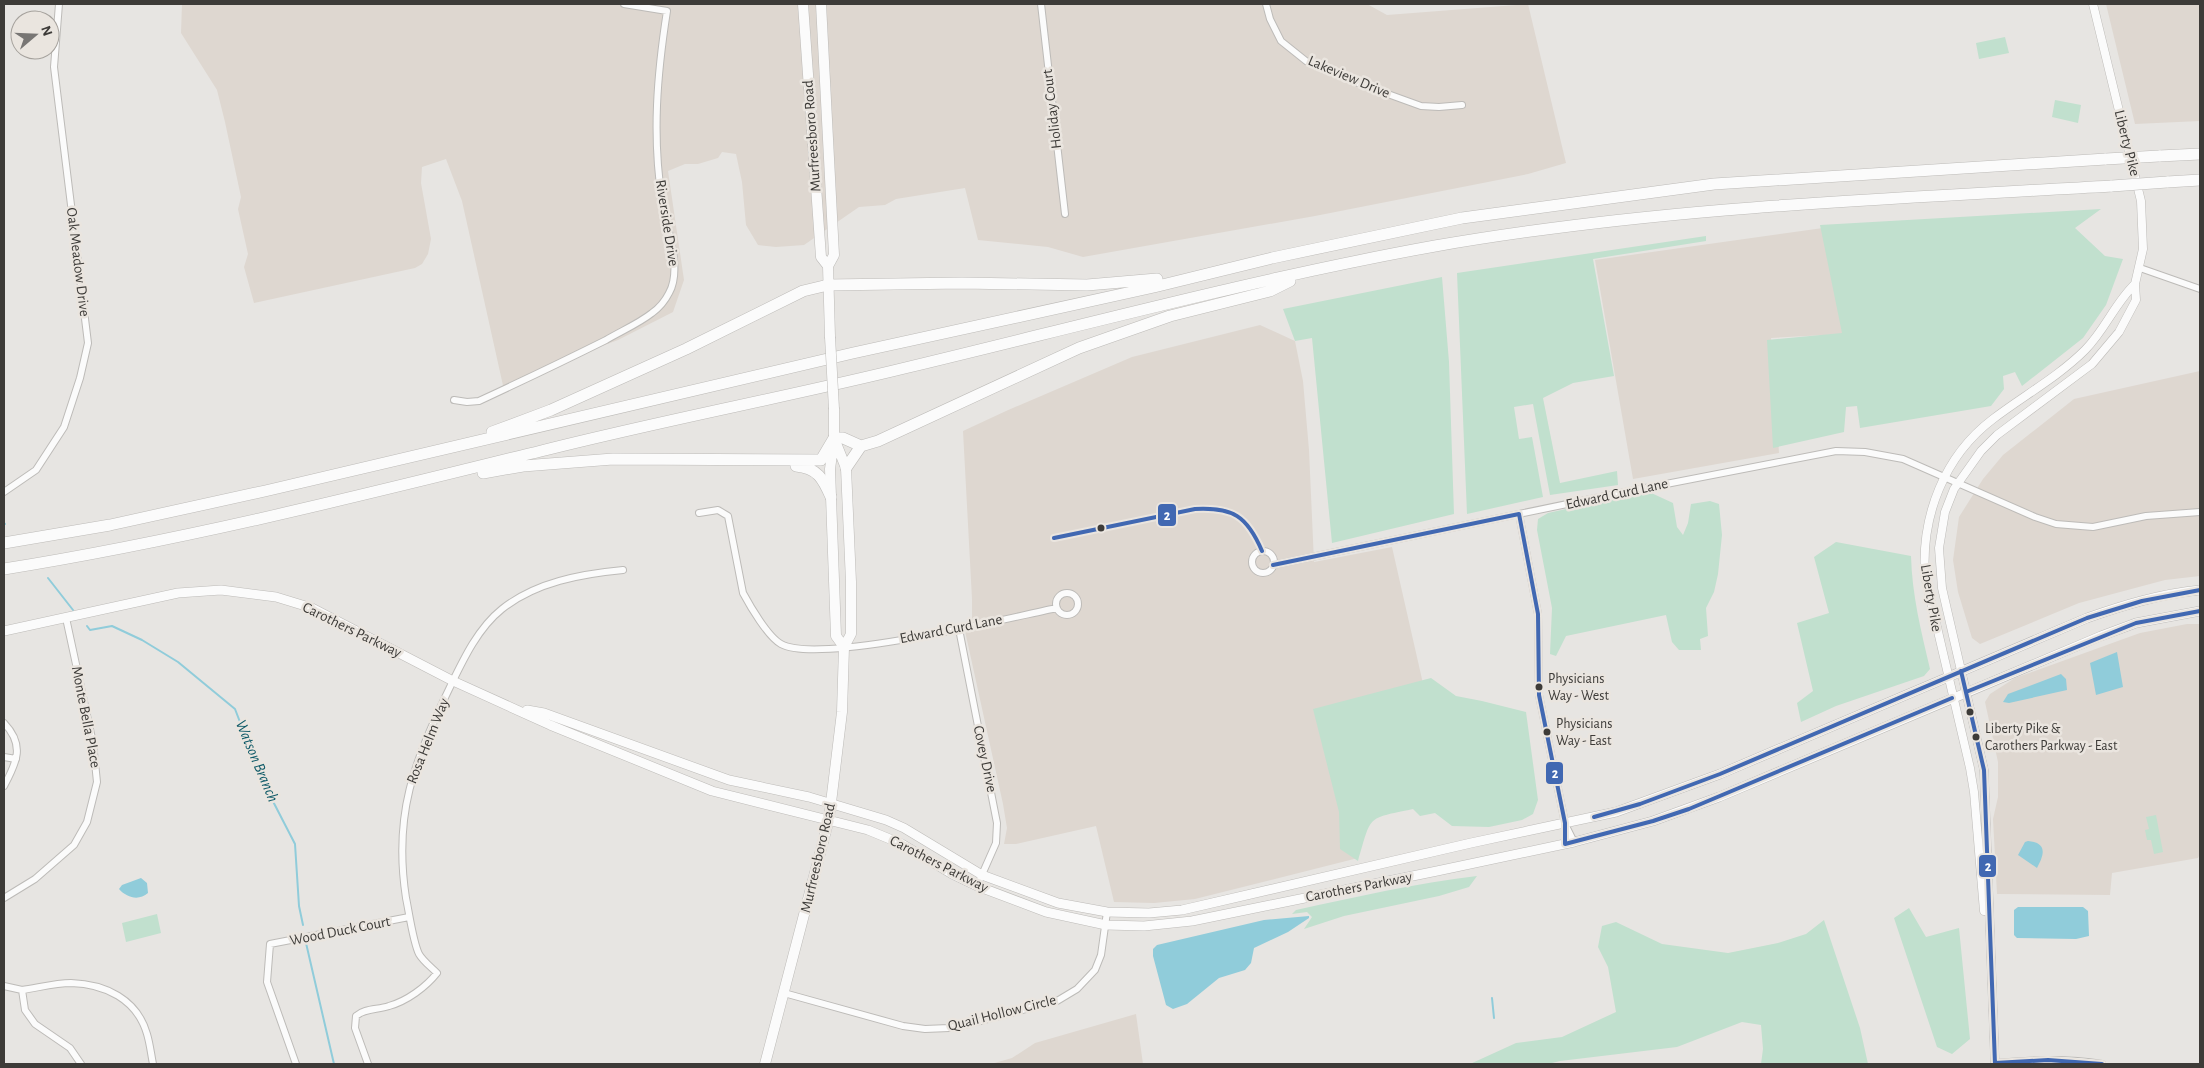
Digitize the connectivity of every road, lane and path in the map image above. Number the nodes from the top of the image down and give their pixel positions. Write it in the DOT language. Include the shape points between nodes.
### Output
graph roads {
  1 [pos="59,4"];
  2 [pos="624,4"];
  3 [pos="803,4"];
  4 [pos="821,4"];
  5 [pos="1041,4"];
  6 [pos="1266,4"];
  7 [pos="2094,4"];
  8 [pos="1462,105"];
  9 [pos="2200,154"];
  10 [pos="2200,180"];
  11 [pos="1065,214"];
  12 [pos="1272,258"];
  13 [pos="828,266"];
  14 [pos="2140,268"];
  15 [pos="1306,272"];
  16 [pos="2135,284"];
  17 [pos="828,285"];
  18 [pos="2200,289"];
  19 [pos="2024,397"];
  20 [pos="454,400"];
  21 [pos="2032,409"];
  22 [pos="834,438"];
  23 [pos="861,446"];
  24 [pos="444,449"];
  25 [pos="783,461"];
  26 [pos="846,468"];
  27 [pos="441,477"];
  28 [pos="1944,477"];
  29 [pos="1957,484"];
  30 [pos="4,492"];
  31 [pos="831,498"];
  32 [pos="2200,512"];
  33 [pos="699,514"];
  34 [pos="1519,514"];
  35 [pos="4,542"];
  36 [pos="1273,565"];
  37 [pos="4,569"];
  38 [pos="623,570"];
  39 [pos="2200,590"];
  40 [pos="1057,608"];
  41 [pos="2200,611"];
  42 [pos="66,618"];
  43 [pos="960,629"];
  44 [pos="4,631"];
  45 [pos="844,647"];
  46 [pos="1961,671"];
  47 [pos="1947,677"];
  48 [pos="453,680"];
  49 [pos="1966,692"];
  50 [pos="1952,698"];
  51 [pos="515,708"];
  52 [pos="4,723"];
  53 [pos="658,754"];
  54 [pos="4,757"];
  55 [pos="16,759"];
  56 [pos="653,767"];
  57 [pos="4,786"];
  58 [pos="832,803"];
  59 [pos="829,819"];
  60 [pos="1565,823"];
  61 [pos="1570,843"];
  62 [pos="982,875"];
  63 [pos="978,886"];
  64 [pos="4,898"];
  65 [pos="1107,912"];
  66 [pos="409,917"];
  67 [pos="1106,925"];
  68 [pos="4,986"];
  69 [pos="22,990"];
  70 [pos="1991,992"];
  71 [pos="784,994"];
  72 [pos="80,1064"];
  73 [pos="153,1064"];
  74 [pos="296,1064"];
  75 [pos="368,1064"];
  76 [pos="765,1064"];
  77 [pos="1995,1064"];
  78 [pos="2102,1064"];
  1 -- 30 [label="street, Oak Meadow Drive" via="54,67 88,343 64,427 36,470"];
  2 -- 20 [label="street, Riverside Drive" via="667,11 658,63 655,119 662,200 675,268 670,292 653,313 589,348 479,401"];
  3 -- 13 [label="main road, Murfreesboro Road" via="821,257"];
  4 -- 13 [label="main road, Murfreesboro Road" via="834,256"];
  5 -- 11 [label="street, Holiday Court"];
  6 -- 8 [label="street, Lakeview Drive" via="1281,41 1306,61 1419,106"];
  7 -- 14 [label="street, Liberty Pike" via="2141,201 2143,241"];
  9 -- 12 [label="highway, bridge" via="1714,184 1462,218"];
  10 -- 15 [label="highway, bridge" via="1714,209 1528,231"];
  12 -- 17 [label="highway" via="1152,280 1087,285"];
  12 -- 24 [label="highway"];
  13 -- 17 [label="main road, Murfreesboro Road"];
  14 -- 16 [label="street, Liberty Pike"];
  14 -- 18 [label="street"];
  15 -- 23 [label="highway" via="1270,291 1170,316 1088,345 878,442"];
  15 -- 27 [label="highway"];
  16 -- 19 [label="street, Liberty Pike" via="2123,295 2086,350"];
  16 -- 21 [label="street, Liberty Pike" via="2136,300 2108,347 2092,364"];
  17 -- 22 [label="main road, Murfreesboro Road, bridge"];
  17 -- 24 [label="highway" via="803,291 552,410"];
  19 -- 21 [label="street"];
  19 -- 28 [label="street, Liberty Pike" via="1980,430"];
  21 -- 29 [label="street, Liberty Pike" via="1981,451"];
  22 -- 23 [label="highway" via="843,438"];
  22 -- 25 [label="highway" via="821,460"];
  22 -- 26 [label="main road, Murfreesboro Road"];
  22 -- 31 [label="main road, Murfreesboro Road"];
  23 -- 26 [label="highway"];
  24 -- 35 [label="highway" via="110,525"];
  25 -- 27 [label="highway" via="613,459"];
  25 -- 31 [label="highway" via="816,471 823,478"];
  26 -- 45 [label="main road, Murfreesboro Road" via="851,634"];
  27 -- 37 [label="highway" via="129,546"];
  28 -- 29 [label="street, Edward Curd Lane"];
  28 -- 34 [label="street, Edward Curd Lane" via="1903,459 1836,451"];
  28 -- 47 [label="street, Liberty Pike" via="1927,527 1924,560 1928,598"];
  29 -- 32 [label="street, Edward Curd Lane" via="2035,517 2076,527 2093,527 2146,516"];
  29 -- 46 [label="street, Liberty Pike" via="1942,530 1939,571"];
  31 -- 45 [label="main road, Murfreesboro Road" via="836,636"];
  33 -- 45 [label="street, Edward Curd Lane" via="718,510 728,516 743,593 760,622 780,644 802,650"];
  34 -- 36 [label="street, Edward Curd Lane"];
  34 -- 60 [label="street" via="1538,614 1539,695"];
  38 -- 48 [label="street, Rosa Helm Way" via="574,576 545,586 503,608 475,640"];
  39 -- 46 [label="main road, Carothers Parkway" via="2170,593 2118,607"];
  40 -- 43 [label="street, Edward Curd Lane"];
  41 -- 49 [label="main road, Carothers Parkway" via="2136,623"];
  42 -- 44 [label="main road, Carothers Parkway"];
  42 -- 48 [label="main road, Carothers Parkway" via="178,593 221,590 276,597 312,608"];
  42 -- 64 [label="street, Monte Bella Place" via="93,743 98,782 87,822 74,845 35,879"];
  43 -- 45 [label="street, Edward Curd Lane"];
  43 -- 62 [label="street, Covey Drive" via="997,823 996,843"];
  45 -- 58 [label="main road, Murfreesboro Road" via="842,712"];
  46 -- 47 [label="main road, Carothers Parkway"];
  46 -- 49 [label="street, Liberty Pike"];
  47 -- 50 [label="street, Liberty Pike"];
  47 -- 60 [label="main road, Carothers Parkway" via="1720,774 1616,812"];
  48 -- 51 [label="main road, Carothers Parkway"];
  48 -- 66 [label="street, Rosa Helm Way" via="421,751 407,794 402,829 402,873"];
  49 -- 50 [label="main road, Carothers Parkway"];
  49 -- 70 [label="street, Liberty Pike" via="1984,770"];
  50 -- 61 [label="main road, Carothers Parkway" via="1689,809"];
  50 -- 70 [label="street, Liberty Pike" via="1974,792"];
  51 -- 53 [label="main road, Carothers Parkway" via="544,713"];
  51 -- 56 [label="main road, Carothers Parkway"];
  52 -- 55 [label="street" via="17,745"];
  53 -- 56 [label="street"];
  53 -- 58 [label="main road, Carothers Parkway" via="729,780"];
  54 -- 55 [label="street"];
  55 -- 57 [label="street"];
  56 -- 59 [label="main road, Carothers Parkway" via="719,793"];
  58 -- 59 [label="main road, Murfreesboro Road"];
  58 -- 62 [label="main road, Carothers Parkway" via="904,828"];
  59 -- 63 [label="main road, Carothers Parkway" via="886,836"];
  59 -- 71 [label="main road, Murfreesboro Road"];
  60 -- 61 [label="street"];
  60 -- 65 [label="main road, Carothers Parkway" via="1182,910"];
  61 -- 67 [label="main road, Carothers Parkway" via="1192,920 1144,926"];
  62 -- 63 [label="street, Covey Drive"];
  62 -- 65 [label="main road, Carothers Parkway" via="1058,902"];
  63 -- 67 [label="main road, Carothers Parkway" via="1046,912"];
  65 -- 67 [label="street, Quail Hollow Circle"];
  66 -- 74 [label="street, Wood Duck Court" via="270,944 267,982"];
  66 -- 75 [label="street, Rosa Helm Way" via="419,953 437,973 428,984 390,1006 356,1016 355,1028"];
  67 -- 71 [label="street, Quail Hollow Circle" via="1101,956 1095,970 1077,989 1057,1001 969,1024 924,1029 902,1026"];
  68 -- 69 [label="street"];
  69 -- 72 [label="street" via="25,1010 34,1024 70,1048"];
  69 -- 73 [label="street" via="70,983 103,986 126,1000 138,1014 147,1033"];
  70 -- 77 [label="street, Liberty Pike"];
  71 -- 76 [label="main road, Murfreesboro Road"];
  77 -- 78 [label="street" via="2052,1060"];
}
